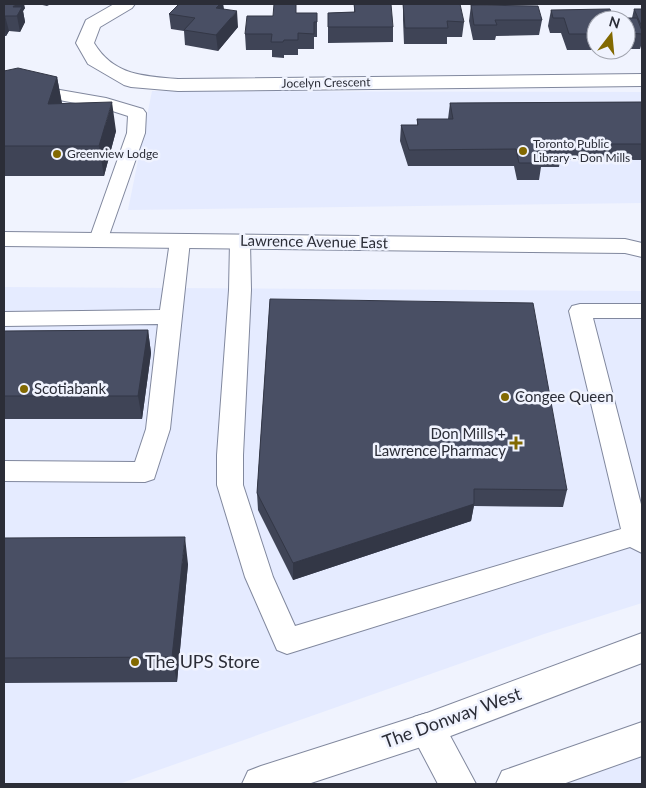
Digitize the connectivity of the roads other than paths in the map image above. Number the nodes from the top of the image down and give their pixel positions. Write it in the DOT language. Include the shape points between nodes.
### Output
graph roads {
  1 [pos="126,4"];
  2 [pos="642,80"];
  3 [pos="4,94"];
  4 [pos="4,239"];
  5 [pos="99,240"];
  6 [pos="180,241"];
  7 [pos="240,242"];
  8 [pos="636,245"];
  9 [pos="642,312"];
  10 [pos="170,317"];
  11 [pos="4,319"];
  12 [pos="4,471"];
  13 [pos="640,537"];
  14 [pos="642,648"];
  15 [pos="428,729"];
  16 [pos="642,739"];
  17 [pos="261,784"];
  18 [pos="458,784"];
  19 [pos="515,784"];
  1 -- 2 [label="street, Jocelyn Crescent" via="92,24 86,43 95,60 132,81 178,85"];
  3 -- 5 [label="lane" via="37,91 106,103 137,113 136,133"];
  4 -- 5 [label="street, Lawrence Avenue East"];
  5 -- 6 [label="street, Lawrence Avenue East"];
  6 -- 7 [label="street, Lawrence Avenue East"];
  6 -- 10 [label="lane"];
  7 -- 8 [label="street, Lawrence Avenue East"];
  7 -- 13 [label="lane" via="230,485 259,578 287,641"];
  9 -- 13 [label="lane" via="580,311"];
  10 -- 11 [label="lane"];
  10 -- 12 [label="lane" via="158,429 145,472"];
  14 -- 15 [label="street, The Donway West"];
  15 -- 17 [label="street, The Donway West"];
  15 -- 18 [label="street"];
  16 -- 19 [label="street"];
}
